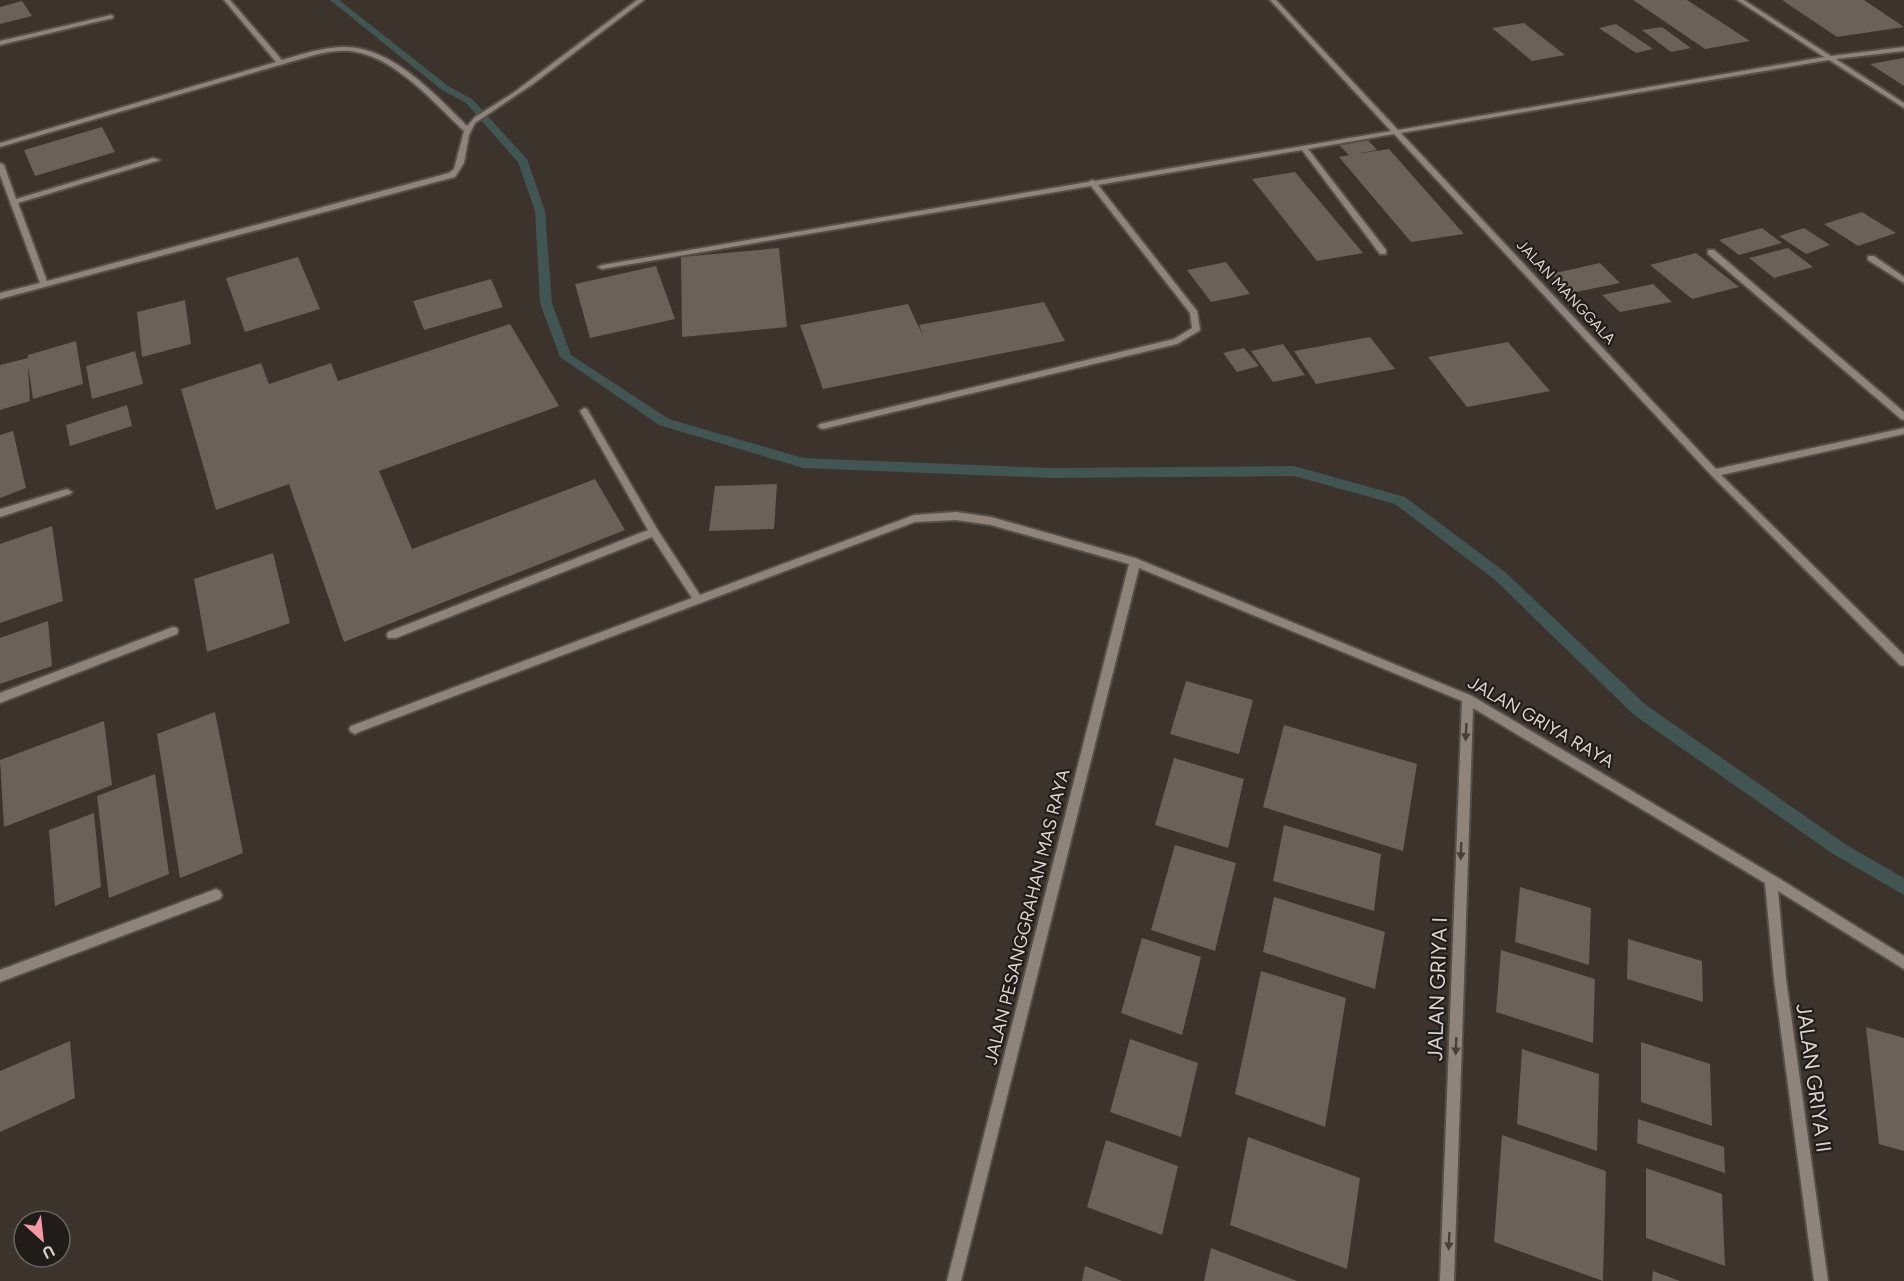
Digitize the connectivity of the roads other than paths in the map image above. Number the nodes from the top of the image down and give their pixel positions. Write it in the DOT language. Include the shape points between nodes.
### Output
graph roads {
  1 [pos="227,0"];
  2 [pos="641,0"];
  3 [pos="1273,0"];
  4 [pos="1740,0"];
  5 [pos="111,17"];
  6 [pos="0,43"];
  7 [pos="1904,49"];
  8 [pos="1832,58"];
  9 [pos="281,63"];
  10 [pos="1904,106"];
  11 [pos="466,129"];
  12 [pos="1396,131"];
  13 [pos="0,145"];
  14 [pos="1303,147"];
  15 [pos="156,160"];
  16 [pos="0,165"];
  17 [pos="1092,182"];
  18 [pos="15,202"];
  19 [pos="1383,252"];
  20 [pos="1711,252"];
  21 [pos="1872,258"];
  22 [pos="602,267"];
  23 [pos="1904,281"];
  24 [pos="44,284"];
  25 [pos="0,296"];
  26 [pos="584,411"];
  27 [pos="1904,417"];
  28 [pos="823,426"];
  29 [pos="1904,431"];
  30 [pos="1714,473"];
  31 [pos="67,492"];
  32 [pos="0,513"];
  33 [pos="654,532"];
  34 [pos="1135,562"];
  35 [pos="698,600"];
  36 [pos="173,631"];
  37 [pos="392,634"];
  38 [pos="1904,662"];
  39 [pos="0,698"];
  40 [pos="1468,699"];
  41 [pos="355,729"];
  42 [pos="1771,880"];
  43 [pos="216,895"];
  44 [pos="1904,963"];
  45 [pos="0,976"];
  46 [pos="954,1281"];
  47 [pos="1447,1281"];
  48 [pos="1821,1281"];
  1 -- 9 [label="street"];
  2 -- 11 [label="street"];
  3 -- 12 [label="street, JALAN MANGGALA"];
  4 -- 8 [label="street"];
  5 -- 6 [label="street"];
  7 -- 8 [label="street"];
  8 -- 10 [label="street"];
  8 -- 12 [label="street"];
  9 -- 11 [label="street" via="335,49 377,57 436,98"];
  9 -- 13 [label="street"];
  11 -- 24 [label="street" via="460,170 444,178"];
  12 -- 14 [label="street"];
  12 -- 30 [label="street, JALAN MANGGALA"];
  14 -- 17 [label="street"];
  14 -- 19 [label="street"];
  15 -- 18 [label="street"];
  16 -- 18 [label="street"];
  17 -- 22 [label="street"];
  17 -- 28 [label="street" via="1194,313 1196,329 1177,341"];
  18 -- 24 [label="street"];
  20 -- 27 [label="street"];
  21 -- 23 [label="street"];
  24 -- 25 [label="street"];
  26 -- 33 [label="street"];
  29 -- 30 [label="street"];
  30 -- 38 [label="street, JALAN MANGGALA"];
  31 -- 32 [label="street"];
  33 -- 35 [label="street"];
  33 -- 37 [label="street"];
  34 -- 35 [label="street, JALAN GRIYA RAYA" via="991,521 956,516 914,519"];
  34 -- 40 [label="street, JALAN GRIYA RAYA"];
  34 -- 46 [label="street, JALAN PESANGGRAHAN MAS RAYA"];
  35 -- 41 [label="street, JALAN GRIYA RAYA"];
  36 -- 39 [label="street"];
  40 -- 42 [label="street, JALAN GRIYA RAYA"];
  40 -- 47 [label="street, JALAN GRIYA I, one-way"];
  42 -- 44 [label="street, JALAN GRIYA RAYA"];
  42 -- 48 [label="street, JALAN GRIYA II" via="1779,979"];
  43 -- 45 [label="street"];
}
